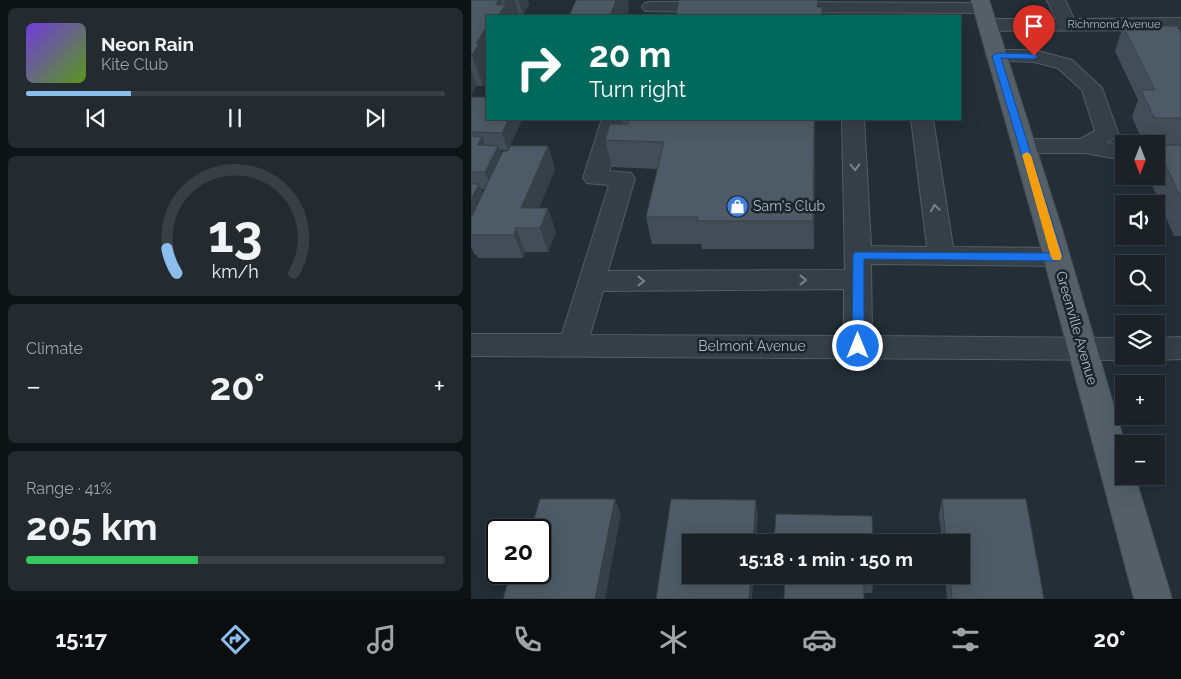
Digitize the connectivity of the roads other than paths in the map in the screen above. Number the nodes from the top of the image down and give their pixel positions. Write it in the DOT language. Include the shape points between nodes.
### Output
graph roads {
  1 [pos="1055,0"];
  2 [pos="731,7"];
  3 [pos="760,7"];
  4 [pos="651,8"];
  5 [pos="849,8"];
  6 [pos="983,11"];
  7 [pos="907,12"];
  8 [pos="1067,24"];
  9 [pos="1181,24"];
  10 [pos="997,56"];
  11 [pos="613,120"];
  12 [pos="853,120"];
  13 [pos="922,120"];
  14 [pos="1024,146"];
  15 [pos="1085,146"];
  16 [pos="1115,151"];
  17 [pos="941,256"];
  18 [pos="1057,257"];
  19 [pos="858,267"];
  20 [pos="592,281"];
  21 [pos="471,345"];
  22 [pos="573,345"];
  23 [pos="858,346"];
  24 [pos="1084,348"];
  25 [pos="1165,348"];
  26 [pos="1181,348"];
  27 [pos="1115,349"];
  28 [pos="1153,599"];
  1 -- 8 [label="street"];
  2 -- 4 [label="street"];
  3 -- 5 [label="street, Richmond Avenue"];
  5 -- 7 [label="street, Richmond Avenue"];
  6 -- 7 [label="street, Richmond Avenue"];
  6 -- 8 [label="street, Richmond Avenue"];
  6 -- 10 [label="main road, Greenville Avenue"];
  8 -- 9 [label="street, Richmond Avenue"];
  10 -- 14 [label="main road, Greenville Avenue"];
  10 -- 15 [label="street" via="1034,56 1065,64 1091,88 1107,133"];
  11 -- 20 [label="street" via="595,178 623,178"];
  12 -- 19 [label="street, one-way"];
  17 -- 13 [label="street, one-way"];
  14 -- 15 [label="street"];
  14 -- 18 [label="main road, Greenville Avenue"];
  15 -- 16 [label="street"];
  17 -- 18 [label="street"];
  17 -- 19 [label="street"];
  18 -- 24 [label="main road, Greenville Avenue"];
  20 -- 19 [label="street, one-way"];
  19 -- 23 [label="street"];
  20 -- 22 [label="street"];
  21 -- 22 [label="street, Belmont Avenue"];
  22 -- 23 [label="street, Belmont Avenue"];
  23 -- 24 [label="street, Belmont Avenue"];
  24 -- 27 [label="street, Belmont Avenue"];
  24 -- 28 [label="main road, Greenville Avenue"];
  25 -- 26 [label="street"];
}
